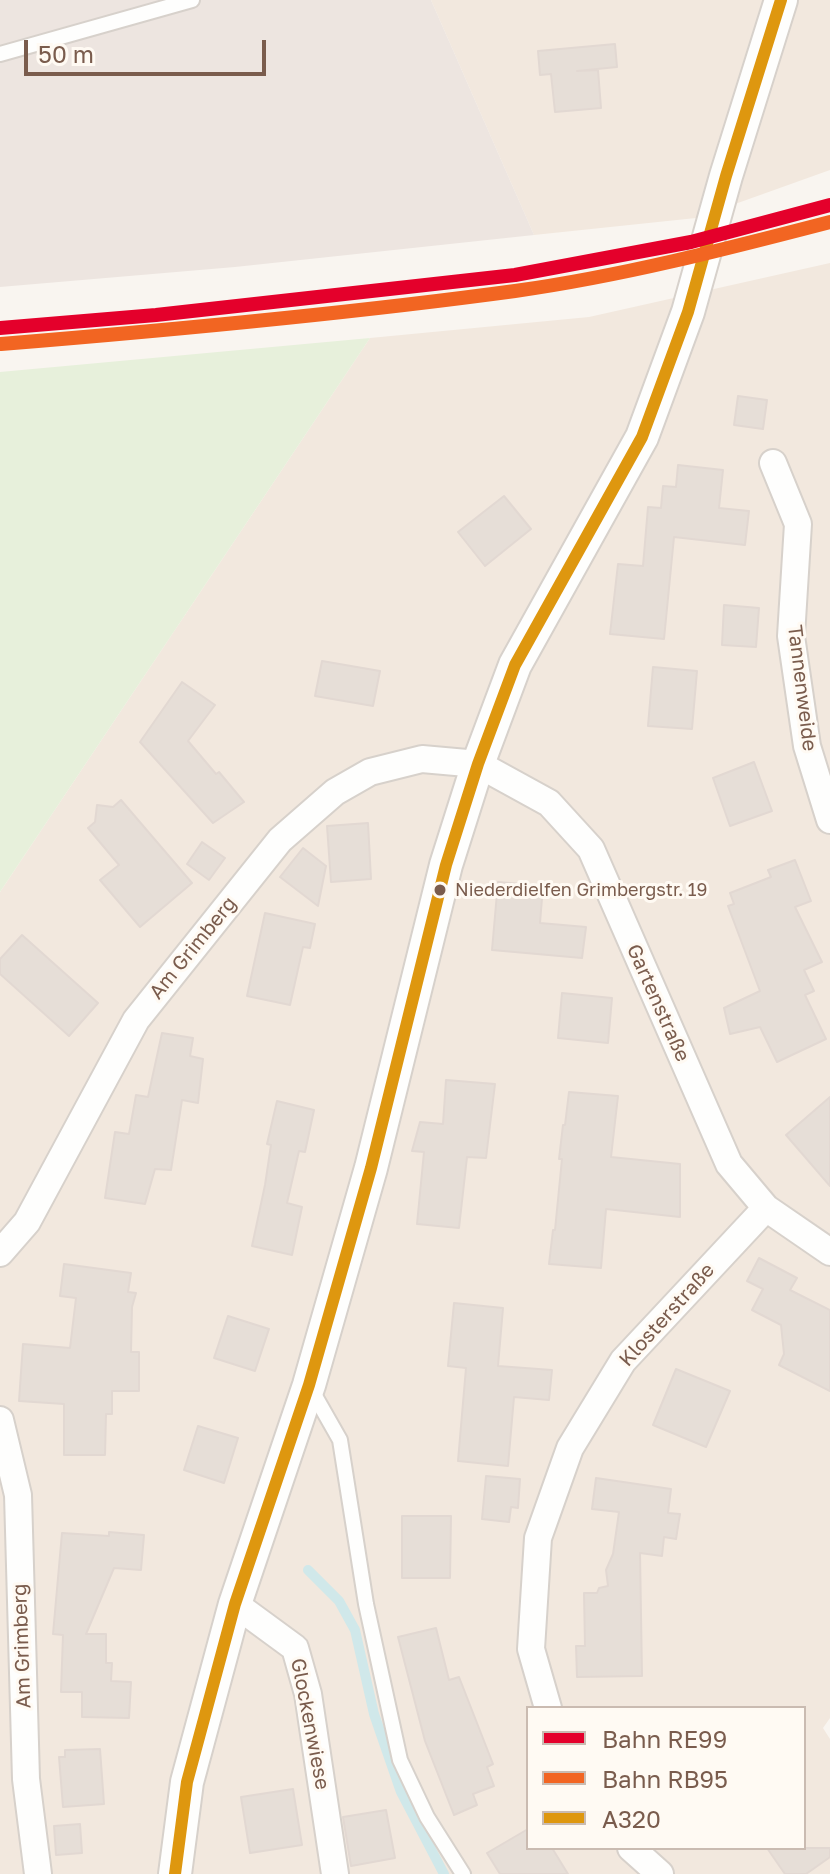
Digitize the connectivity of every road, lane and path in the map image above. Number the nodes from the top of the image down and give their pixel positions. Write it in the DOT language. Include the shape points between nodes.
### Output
graph roads {
  1 [pos="192,0"];
  2 [pos="781,0"];
  3 [pos="0,54"];
  4 [pos="773,463"];
  5 [pos="478,764"];
  6 [pos="830,820"];
  7 [pos="766,1208"];
  8 [pos="830,1252"];
  9 [pos="0,1253"];
  10 [pos="309,1385"];
  11 [pos="0,1420"];
  12 [pos="235,1604"];
  13 [pos="547,1706"];
  14 [pos="633,1850"];
  15 [pos="38,1874"];
  16 [pos="175,1874"];
  17 [pos="335,1874"];
  18 [pos="463,1874"];
  19 [pos="660,1874"];
  1 -- 3 [label="lane"];
  2 -- 5 [label="street" via="688,312 642,437 515,665"];
  4 -- 6 [label="street, Tannenweide" via="798,524 791,636 807,746"];
  5 -- 7 [label="street, Gartenstraße" via="549,803 591,849 729,1164"];
  5 -- 9 [label="street, Am Grimberg" via="422,759 370,772 335,792 280,840 136,1020 27,1222"];
  5 -- 10 [label="street" via="446,865 371,1168"];
  7 -- 8 [label="street, Gartenstraße"];
  7 -- 13 [label="street, Klosterstraße" via="623,1361 570,1448 538,1538 531,1649"];
  10 -- 12 [label="street"];
  10 -- 18 [label="lane" via="340,1440 366,1604 400,1760"];
  11 -- 15 [label="street, Am Grimberg" via="18,1495 26,1779"];
  12 -- 16 [label="street" via="187,1782"];
  12 -- 17 [label="street, Glockenwiese" via="295,1648 308,1694"];
  14 -- 19 [label="street"];
}
